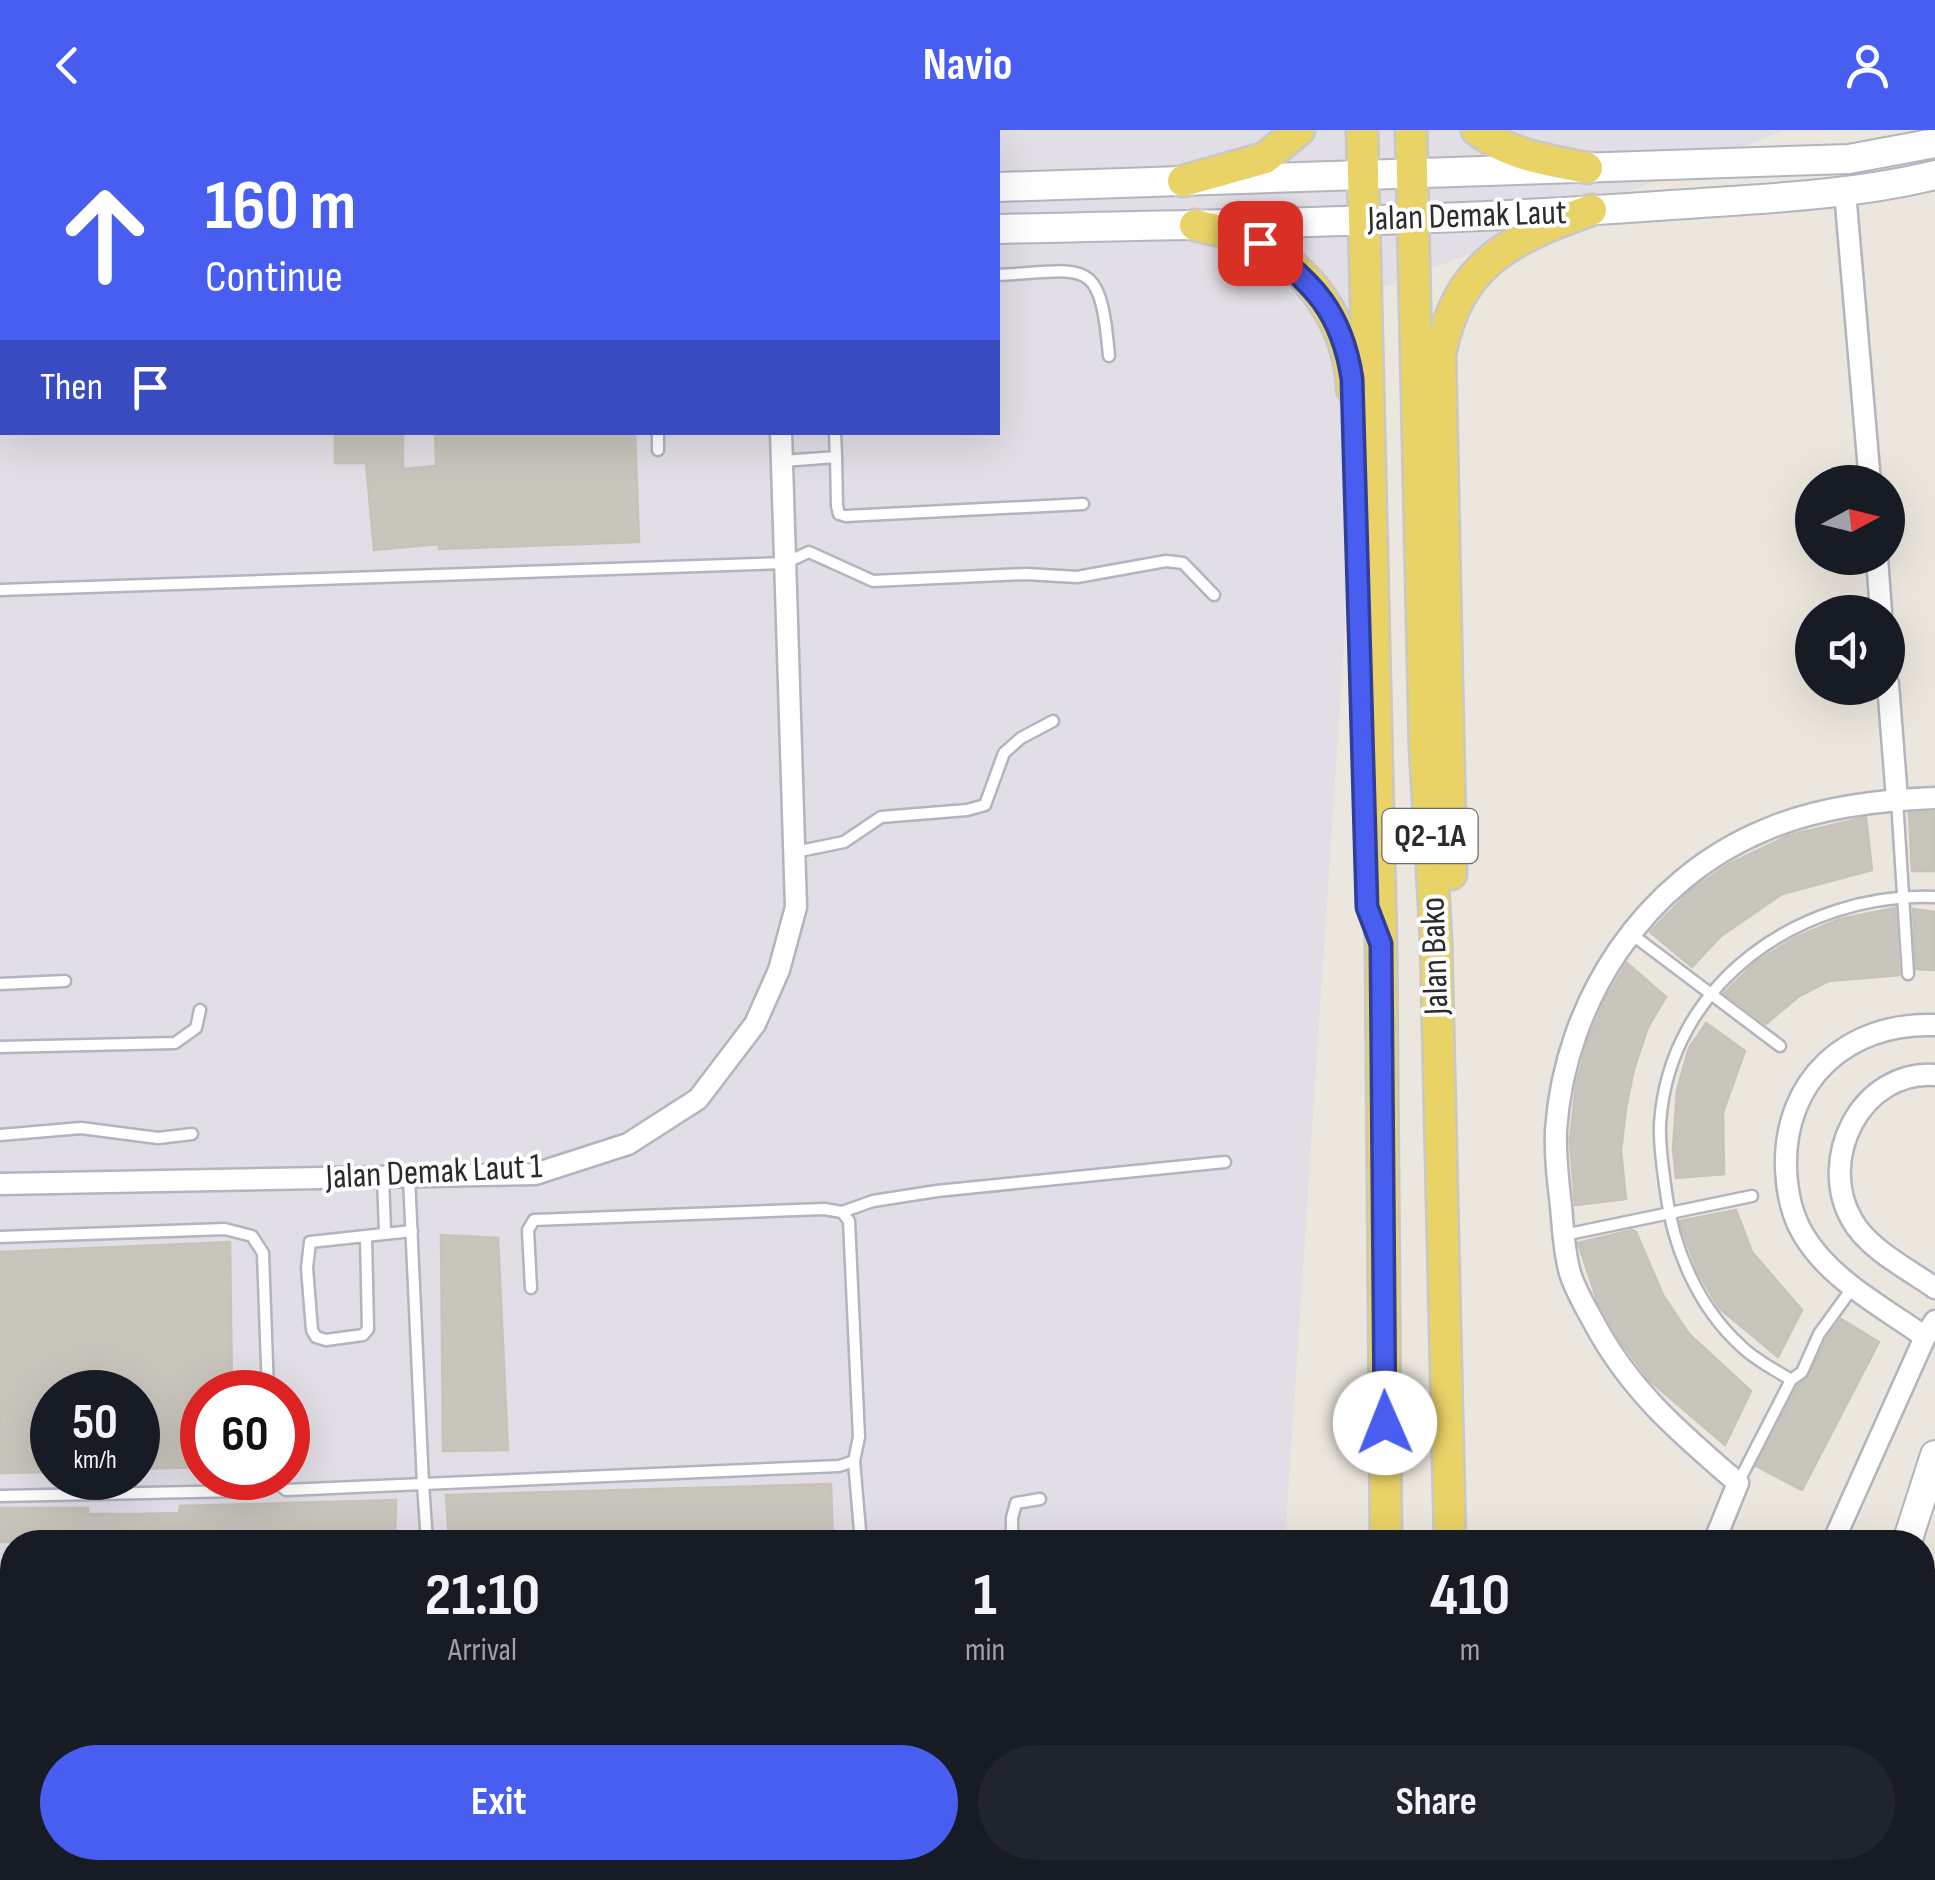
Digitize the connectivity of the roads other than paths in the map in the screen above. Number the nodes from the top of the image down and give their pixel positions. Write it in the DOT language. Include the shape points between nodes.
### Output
graph roads {
  1 [pos="1300,130"];
  2 [pos="1362,130"];
  3 [pos="1412,130"];
  4 [pos="1478,130"];
  5 [pos="1935,142"];
  6 [pos="1587,168"];
  7 [pos="1413,175"];
  8 [pos="1935,175"];
  9 [pos="1363,176"];
  10 [pos="1184,181"];
  11 [pos="1000,187"];
  12 [pos="1845,192"];
  13 [pos="1591,210"];
  14 [pos="1365,220"];
  15 [pos="1414,220"];
  16 [pos="1195,224"];
  17 [pos="1000,229"];
  18 [pos="1000,275"];
  19 [pos="1109,356"];
  20 [pos="658,435"];
  21 [pos="781,435"];
  22 [pos="835,435"];
  23 [pos="658,450"];
  24 [pos="836,457"];
  25 [pos="782,461"];
  26 [pos="1869,465"];
  27 [pos="1083,504"];
  28 [pos="784,563"];
  29 [pos="0,590"];
  30 [pos="1214,594"];
  31 [pos="1890,705"];
  32 [pos="1052,721"];
  33 [pos="1935,798"];
  34 [pos="1898,799"];
  35 [pos="794,852"];
  36 [pos="1903,896"];
  37 [pos="1935,897"];
  38 [pos="1630,933"];
  39 [pos="1436,939"];
  40 [pos="1381,944"];
  41 [pos="1908,974"];
  42 [pos="65,981"];
  43 [pos="0,984"];
  44 [pos="1712,994"];
  45 [pos="200,1010"];
  46 [pos="1935,1025"];
  47 [pos="1780,1046"];
  48 [pos="0,1047"];
  49 [pos="1935,1075"];
  50 [pos="192,1134"];
  51 [pos="0,1135"];
  52 [pos="1225,1162"];
  53 [pos="409,1177"];
  54 [pos="383,1178"];
  55 [pos="0,1184"];
  56 [pos="1752,1196"];
  57 [pos="842,1212"];
  58 [pos="1669,1213"];
  59 [pos="412,1230"];
  60 [pos="385,1231"];
  61 [pos="1564,1235"];
  62 [pos="366,1236"];
  63 [pos="0,1237"];
  64 [pos="1853,1286"];
  65 [pos="531,1288"];
  66 [pos="1935,1288"];
  67 [pos="1930,1329"];
  68 [pos="267,1370"];
  69 [pos="1791,1380"];
  70 [pos="1935,1455"];
  71 [pos="854,1461"];
  72 [pos="1738,1483"];
  73 [pos="423,1484"];
  74 [pos="310,1489"];
  75 [pos="180,1493"];
  76 [pos="0,1496"];
  77 [pos="1040,1499"];
  78 [pos="426,1530"];
  79 [pos="860,1530"];
  80 [pos="1012,1530"];
  81 [pos="1386,1530"];
  82 [pos="1450,1530"];
  83 [pos="1719,1530"];
  84 [pos="1838,1530"];
  85 [pos="1912,1530"];
  1 -- 10 [label="main road" via="1265,158"];
  2 -- 9 [label="main road, Jalan Bako"];
  3 -- 7 [label="main road, Jalan Bako / Q2-1A"];
  4 -- 6 [label="main road" via="1525,156"];
  5 -- 6 [label="main road, Jalan Demak Laut" via="1849,159"];
  6 -- 7 [label="main road, Jalan Demak Laut"];
  7 -- 9 [label="main road, Jalan Demak Laut"];
  7 -- 15 [label="main road, Jalan Bako / Q2-1A"];
  8 -- 12 [label="main road, Jalan Demak Laut"];
  9 -- 10 [label="main road, Jalan Demak Laut"];
  9 -- 14 [label="main road, Jalan Bako"];
  10 -- 11 [label="main road, Jalan Demak Laut"];
  12 -- 13 [label="main road, Jalan Demak Laut"];
  12 -- 26 [label="street"];
  13 -- 15 [label="main road, Jalan Demak Laut"];
  13 -- 39 [label="main road" via="1523,236 1485,264 1458,299 1443,338 1452,904"];
  14 -- 15 [label="main road, Jalan Demak Laut"];
  14 -- 16 [label="main road, Jalan Demak Laut"];
  14 -- 40 [label="main road, Jalan Bako"];
  15 -- 39 [label="main road, Jalan Bako / Q2-1A" via="1425,748"];
  16 -- 17 [label="main road, Jalan Demak Laut"];
  16 -- 40 [label="main road" via="1260,243 1303,276 1320,294 1348,349 1367,907"];
  18 -- 19 [label="lane" via="1075,270 1090,277 1105,306"];
  20 -- 23 [label="lane"];
  21 -- 25 [label="street, Jalan Demak Laut 1"];
  22 -- 24 [label="lane"];
  24 -- 25 [label="lane"];
  24 -- 27 [label="lane" via="837,506 846,516"];
  25 -- 28 [label="street, Jalan Demak Laut 1"];
  28 -- 29 [label="lane"];
  28 -- 30 [label="lane" via="809,552 873,581 1077,577 1183,562"];
  28 -- 35 [label="street, Jalan Demak Laut 1"];
  31 -- 34 [label="street"];
  32 -- 35 [label="lane" via="1004,753 985,805 882,816 844,842"];
  33 -- 34 [label="street"];
  34 -- 36 [label="lane"];
  34 -- 38 [label="street" via="1832,809 1748,838 1706,861"];
  35 -- 53 [label="street, Jalan Demak Laut 1" via="796,908 779,970 755,1024 698,1099 628,1144 535,1174"];
  36 -- 37 [label="lane"];
  36 -- 41 [label="lane"];
  36 -- 44 [label="lane" via="1845,905 1794,927 1740,963"];
  38 -- 44 [label="lane"];
  38 -- 61 [label="street" via="1582,1018 1561,1094 1556,1160"];
  39 -- 82 [label="main road, Jalan Bako / Q2-1A"];
  40 -- 81 [label="main road, Jalan Bako"];
  42 -- 43 [label="lane"];
  44 -- 47 [label="lane"];
  44 -- 58 [label="lane" via="1678,1052 1663,1104 1660,1148"];
  45 -- 48 [label="lane" via="196,1028 176,1043"];
  46 -- 64 [label="street" via="1881,1032 1843,1048 1802,1091 1788,1132 1787,1189 1798,1224 1824,1262"];
  49 -- 66 [label="street" via="1883,1090 1857,1113 1839,1173 1858,1231"];
  50 -- 51 [label="lane" via="158,1138 81,1128"];
  52 -- 57 [label="lane" via="936,1191"];
  53 -- 54 [label="street, Jalan Demak Laut 1"];
  53 -- 59 [label="lane"];
  54 -- 55 [label="street, Jalan Demak Laut 1"];
  54 -- 60 [label="lane"];
  56 -- 58 [label="lane"];
  57 -- 65 [label="lane" via="534,1220 528,1230"];
  57 -- 71 [label="lane" via="848,1221 859,1437"];
  58 -- 61 [label="lane"];
  58 -- 69 [label="lane" via="1692,1277 1718,1320 1749,1354"];
  59 -- 60 [label="lane"];
  59 -- 73 [label="lane"];
  60 -- 62 [label="lane"];
  61 -- 72 [label="street" via="1570,1274 1627,1378"];
  62 -- 62 [label="lane" via="310,1242 316,1337 363,1336 368,1330"];
  63 -- 68 [label="lane" via="225,1229 252,1236 263,1253"];
  64 -- 67 [label="street"];
  64 -- 69 [label="lane"];
  67 -- 84 [label="street"];
  69 -- 72 [label="lane"];
  70 -- 85 [label="main road"];
  71 -- 73 [label="lane"];
  71 -- 79 [label="lane"];
  72 -- 83 [label="street"];
  73 -- 74 [label="lane"];
  73 -- 78 [label="lane"];
  75 -- 76 [label="lane"];
  77 -- 80 [label="lane" via="1016,1503"];
}
